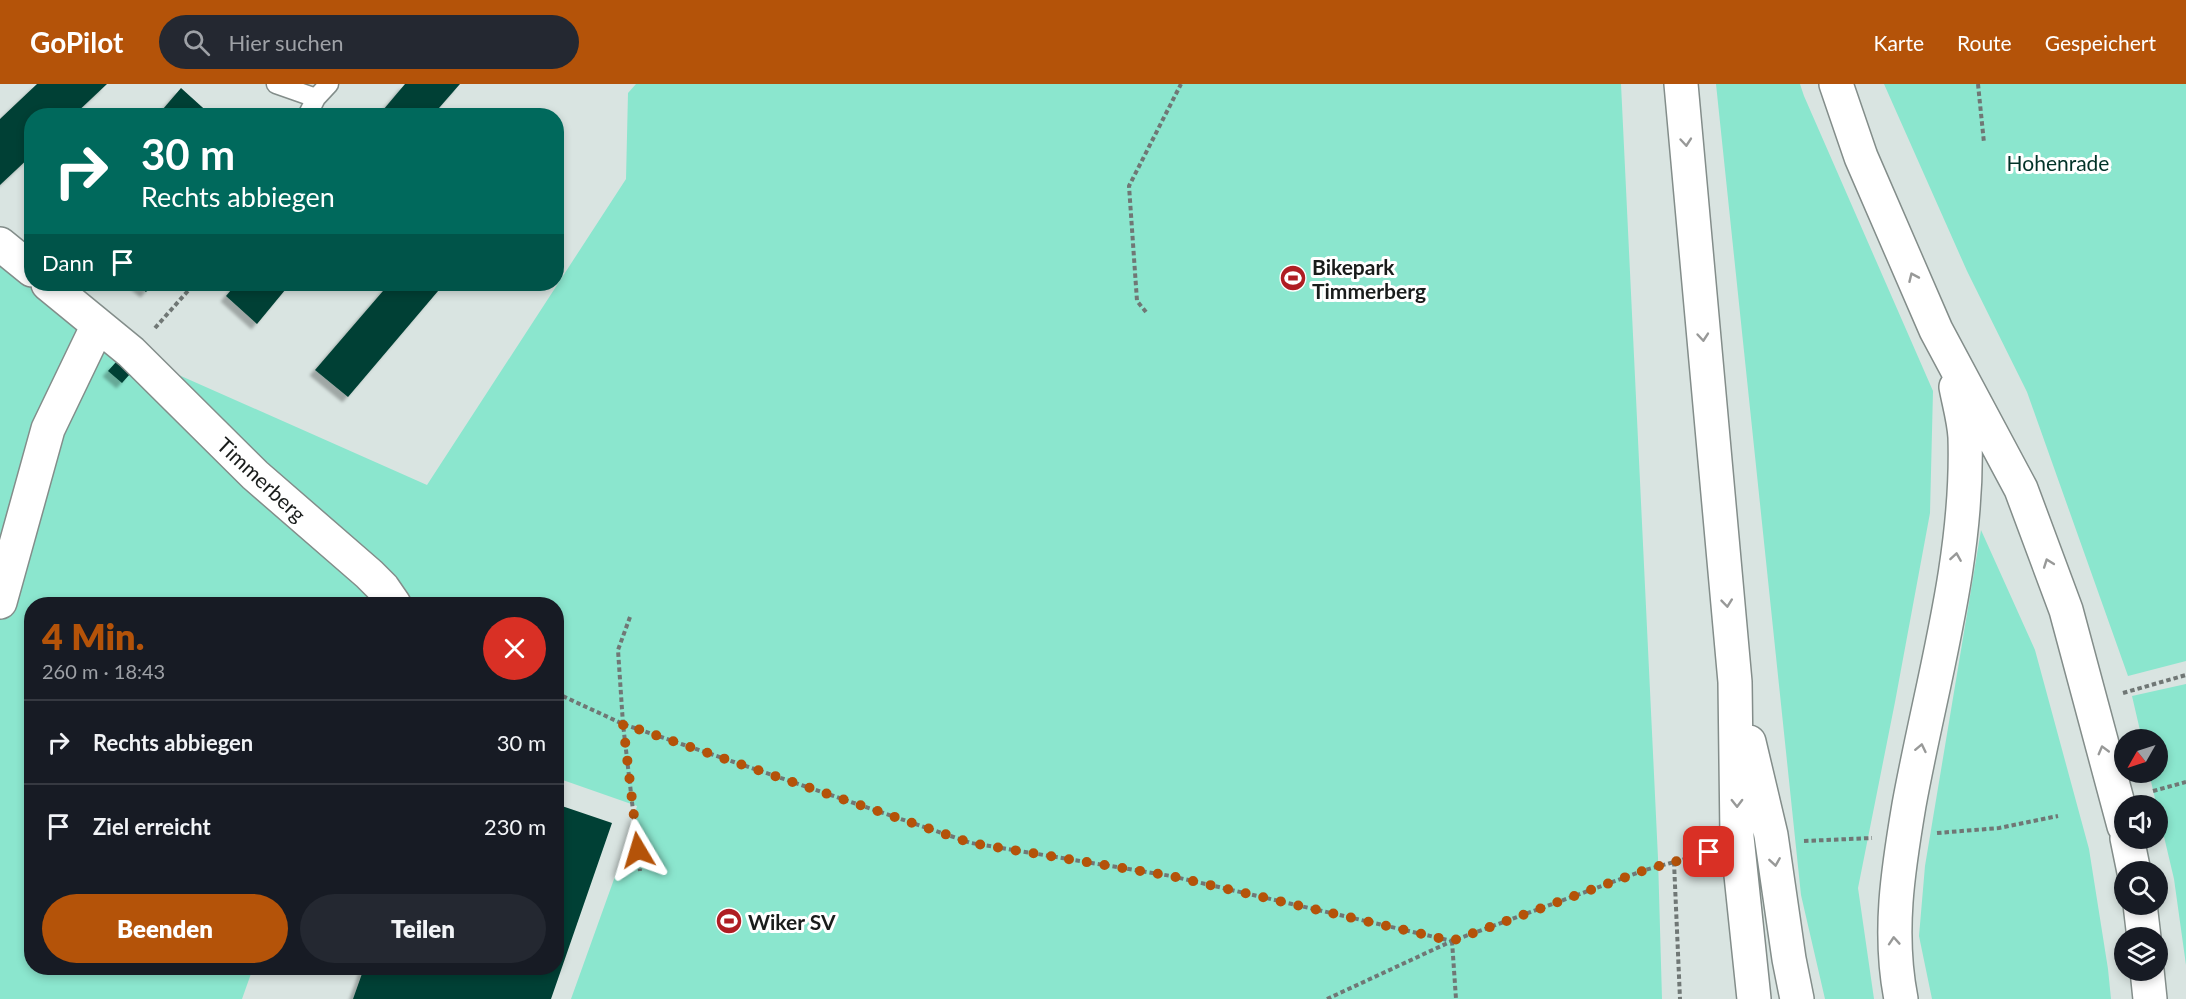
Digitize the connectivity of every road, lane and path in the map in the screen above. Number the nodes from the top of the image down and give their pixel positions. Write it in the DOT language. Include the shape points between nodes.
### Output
graph roads {
  1 [pos="276,84"];
  2 [pos="329,84"];
  3 [pos="1181,84"];
  4 [pos="1681,84"];
  5 [pos="1836,84"];
  6 [pos="1978,84"];
  7 [pos="316,98"];
  8 [pos="311,108"];
  9 [pos="1984,142"];
  10 [pos="0,244"];
  11 [pos="24,264"];
  12 [pos="57,291"];
  13 [pos="188,291"];
  14 [pos="1146,312"];
  15 [pos="98,325"];
  16 [pos="130,352"];
  17 [pos="1951,359"];
  18 [pos="389,597"];
  19 [pos="0,602"];
  20 [pos="630,617"];
  21 [pos="2186,675"];
  22 [pos="1735,682"];
  23 [pos="2119,694"];
  24 [pos="564,697"];
  25 [pos="623,724"];
  26 [pos="2186,782"];
  27 [pos="2153,791"];
  28 [pos="2116,795"];
  29 [pos="2058,816"];
  30 [pos="1927,834"];
  31 [pos="1879,837"];
  32 [pos="1797,842"];
  33 [pos="1709,852"];
  34 [pos="1674,862"];
  35 [pos="640,871"];
  36 [pos="1452,941"];
  37 [pos="2148,981"];
  38 [pos="1328,999"];
  39 [pos="1456,999"];
  40 [pos="1680,999"];
  41 [pos="1754,999"];
  42 [pos="1797,999"];
  43 [pos="1901,999"];
  44 [pos="2150,999"];
  1 -- 7 [label="lane"];
  2 -- 7 [label="lane"];
  3 -- 14 [label="path" via="1129,186 1137,301"];
  4 -- 22 [label="main road, one-way"];
  17 -- 5 [label="main road, one-way" via="1861,157"];
  6 -- 9 [label="path"];
  7 -- 8 [label="lane"];
  10 -- 11 [label="main road"];
  12 -- 15 [label="main road, Timmerberg"];
  13 -- 16 [label="path"];
  15 -- 16 [label="main road, Timmerberg"];
  15 -- 19 [label="main road" via="48,429"];
  16 -- 18 [label="main road, Timmerberg" via="255,475 369,574"];
  28 -- 17 [label="main road, one-way" via="2066,610 2021,489"];
  43 -- 17 [label="main road, one-way" via="1893,933 1896,884 1962,518 1965,435"];
  20 -- 25 [label="path" via="618,650"];
  21 -- 23 [label="path"];
  22 -- 41 [label="main road, one-way" via="1737,837"];
  22 -- 42 [label="main road, one-way" via="1771,835"];
  24 -- 25 [label="path"];
  25 -- 35 [label="path"];
  25 -- 36 [label="path" via="971,843 1171,876"];
  26 -- 27 [label="path"];
  29 -- 30 [label="path" via="1999,828"];
  31 -- 32 [label="path"];
  33 -- 34 [label="path"];
  34 -- 36 [label="path"];
  34 -- 40 [label="path"];
  36 -- 38 [label="path"];
  36 -- 39 [label="path"];
  37 -- 44 [label="main road"];
}
